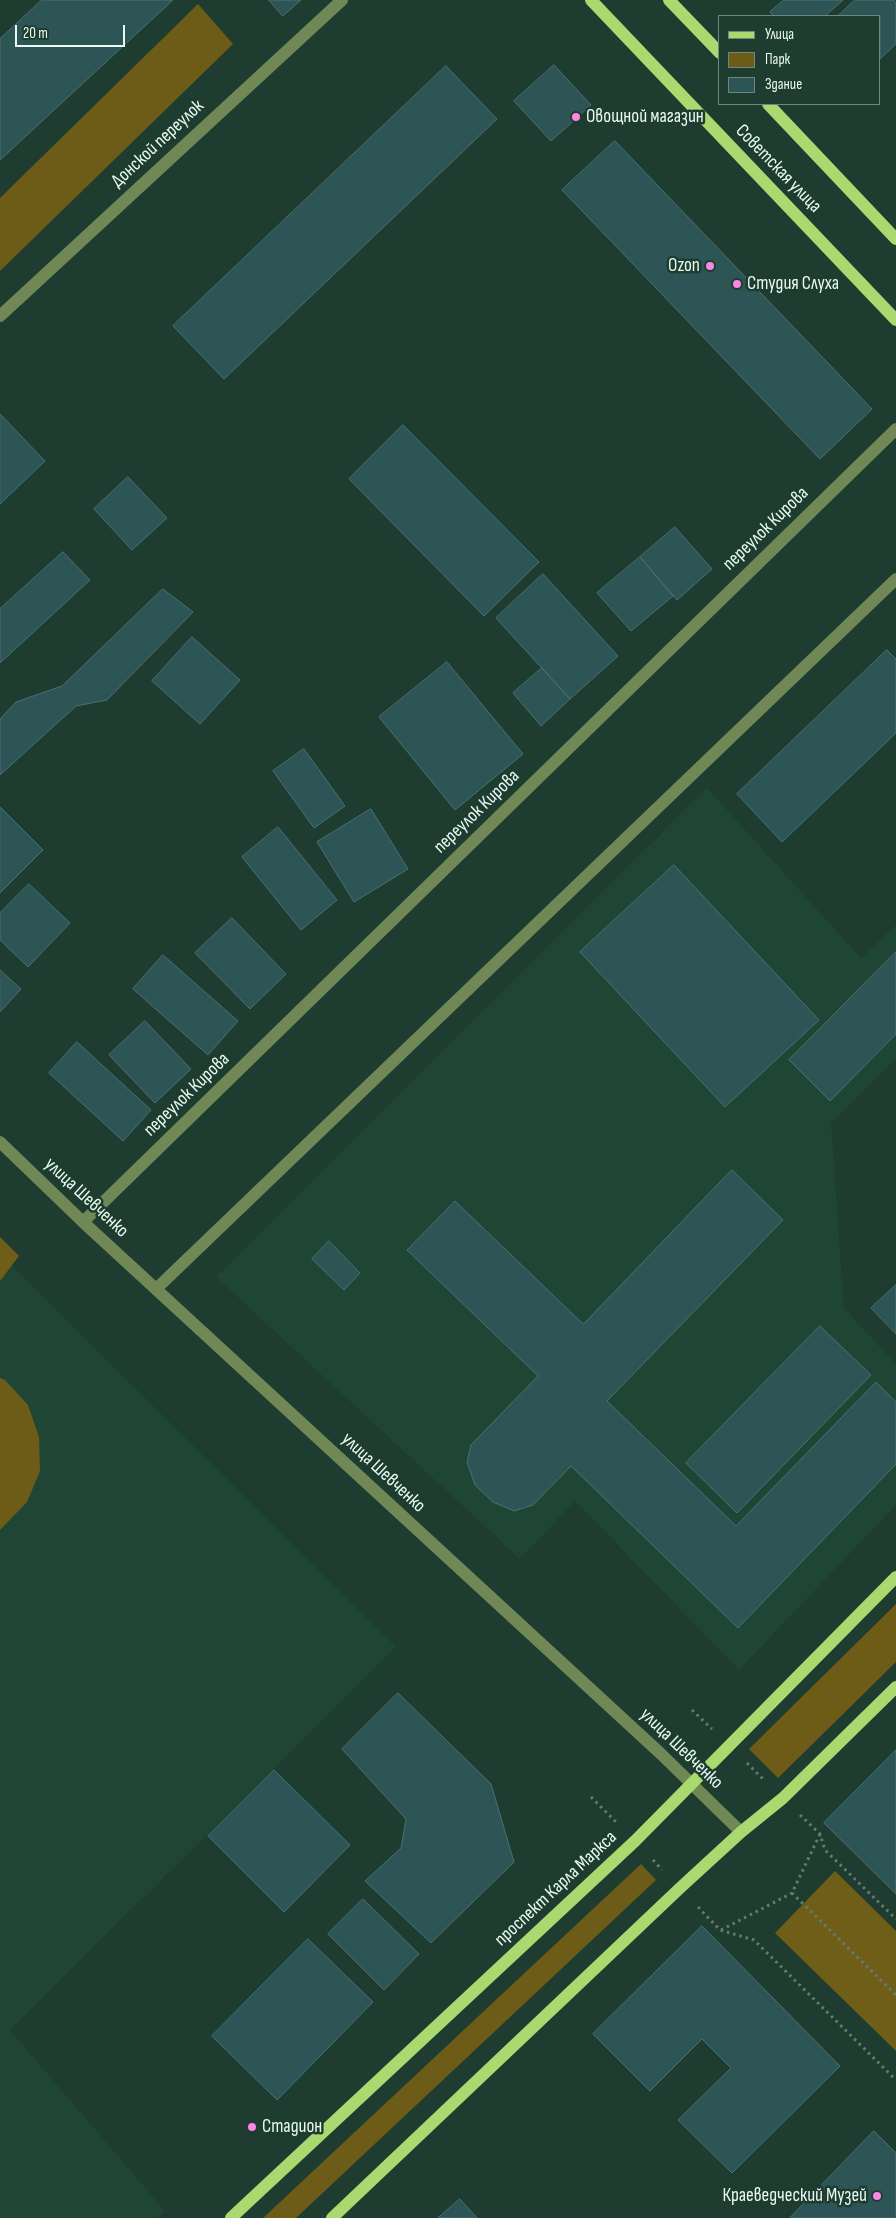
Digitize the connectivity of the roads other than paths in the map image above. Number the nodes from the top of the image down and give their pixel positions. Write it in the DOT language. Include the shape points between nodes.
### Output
graph roads {
  1 [pos="342,0"];
  2 [pos="591,0"];
  3 [pos="669,0"];
  4 [pos="718,51"];
  5 [pos="769,105"];
  6 [pos="896,239"];
  7 [pos="0,316"];
  8 [pos="896,320"];
  9 [pos="896,429"];
  10 [pos="896,579"];
  11 [pos="0,1142"];
  12 [pos="83,1222"];
  13 [pos="156,1289"];
  14 [pos="896,1577"];
  15 [pos="896,1687"];
  16 [pos="691,1785"];
  17 [pos="741,1832"];
  18 [pos="230,2218"];
  19 [pos="332,2218"];
  1 -- 7 [label="street, Донской переулок"];
  2 -- 8 [label="main road, Советская улица"];
  3 -- 4 [label="main road"];
  5 -- 6 [label="main road, Советская улица"];
  9 -- 12 [label="street, переулок Кирова"];
  10 -- 13 [label="street"];
  11 -- 12 [label="street, улица Шевченко"];
  12 -- 13 [label="street, улица Шевченко"];
  13 -- 16 [label="street, улица Шевченко"];
  14 -- 16 [label="main road, проспект Карла Маркса"];
  15 -- 17 [label="main road" via="783,1798"];
  16 -- 17 [label="street, улица Шевченко"];
  16 -- 18 [label="main road, проспект Карла Маркса"];
  17 -- 19 [label="main road"];
}
